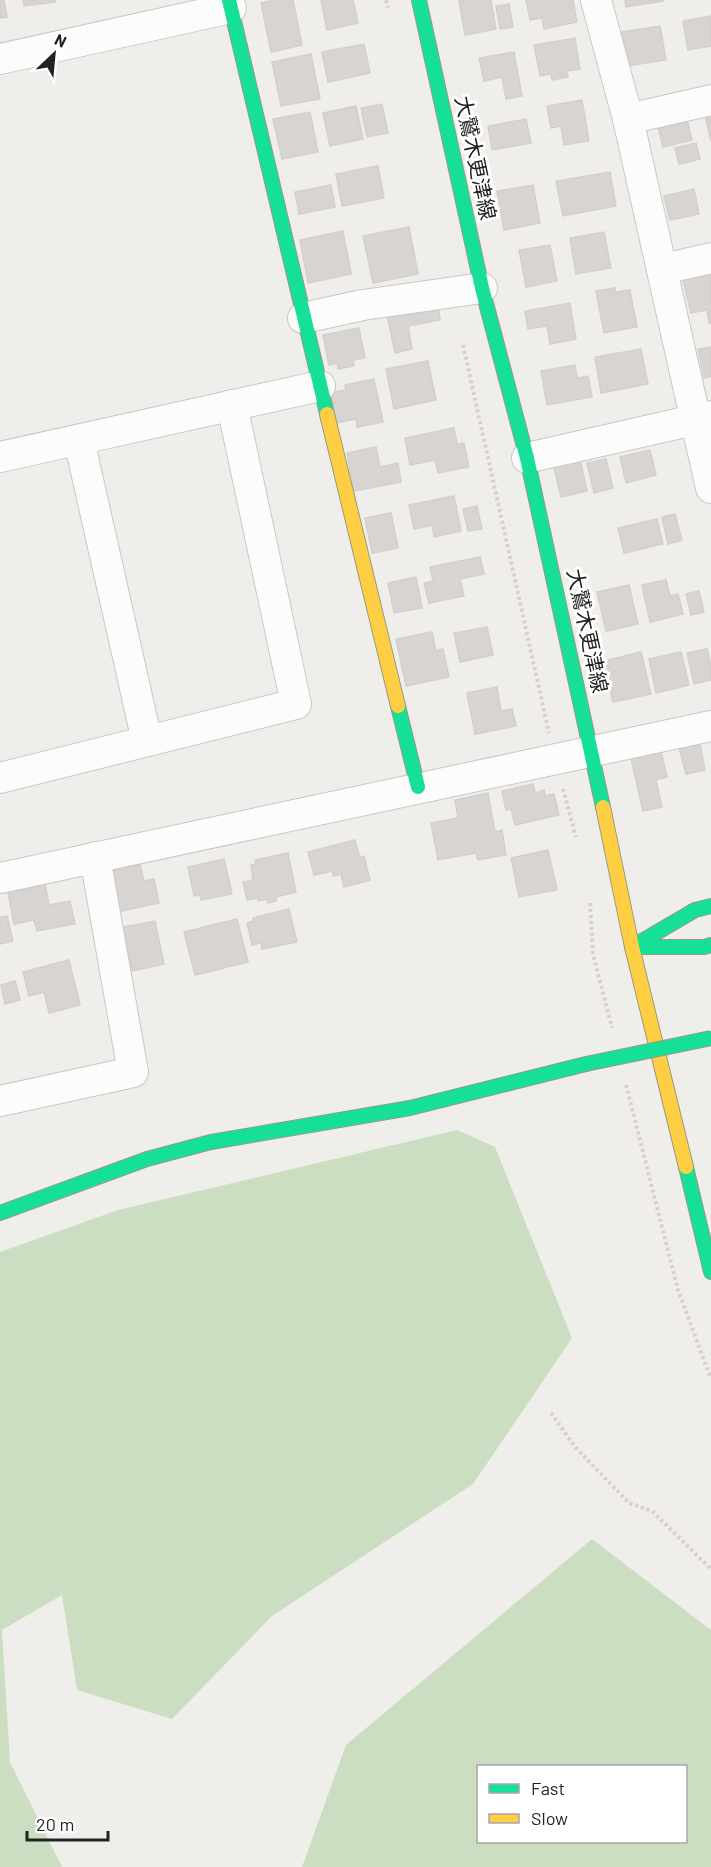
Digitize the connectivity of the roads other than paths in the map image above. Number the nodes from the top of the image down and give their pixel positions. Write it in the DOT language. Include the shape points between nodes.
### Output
graph roads {
  1 [pos="419,0"];
  2 [pos="596,0"];
  3 [pos="230,4"];
  4 [pos="0,59"];
  5 [pos="711,100"];
  6 [pos="628,119"];
  7 [pos="711,258"];
  8 [pos="663,269"];
  9 [pos="482,288"];
  10 [pos="303,318"];
  11 [pos="320,386"];
  12 [pos="232,405"];
  13 [pos="703,418"];
  14 [pos="78,440"];
  15 [pos="0,457"];
  16 [pos="527,458"];
  17 [pos="711,488"];
  18 [pos="711,726"];
  19 [pos="147,741"];
  20 [pos="592,752"];
  21 [pos="0,778"];
  22 [pos="418,787"];
  23 [pos="95,857"];
  24 [pos="0,878"];
  25 [pos="711,906"];
  26 [pos="711,945"];
  27 [pos="632,947"];
  28 [pos="711,1038"];
  29 [pos="0,1101"];
  30 [pos="0,1213"];
  31 [pos="711,1272"];
  1 -- 9 [label="street, 大鷲木更津線"];
  2 -- 6 [label="street"];
  3 -- 4 [label="street"];
  3 -- 10 [label="street"];
  5 -- 6 [label="street"];
  6 -- 8 [label="street"];
  7 -- 8 [label="street"];
  8 -- 13 [label="street"];
  9 -- 10 [label="street"];
  9 -- 16 [label="street, 大鷲木更津線"];
  10 -- 11 [label="street"];
  11 -- 12 [label="street"];
  11 -- 22 [label="street"];
  12 -- 14 [label="street"];
  12 -- 19 [label="street" via="296,704"];
  13 -- 16 [label="street"];
  13 -- 17 [label="street"];
  14 -- 15 [label="street"];
  14 -- 19 [label="street"];
  16 -- 20 [label="street, 大鷲木更津線"];
  18 -- 20 [label="street"];
  19 -- 21 [label="street"];
  20 -- 22 [label="street"];
  20 -- 27 [label="street, 大鷲木更津線"];
  22 -- 23 [label="street"];
  23 -- 24 [label="street"];
  23 -- 29 [label="street" via="133,1072"];
  25 -- 27 [label="street" via="695,910"];
  26 -- 27 [label="street"];
  27 -- 31 [label="street, 大鷲木更津線"];
  28 -- 30 [label="street, bridge" via="410,1108 200,1145 147,1159"];
}
